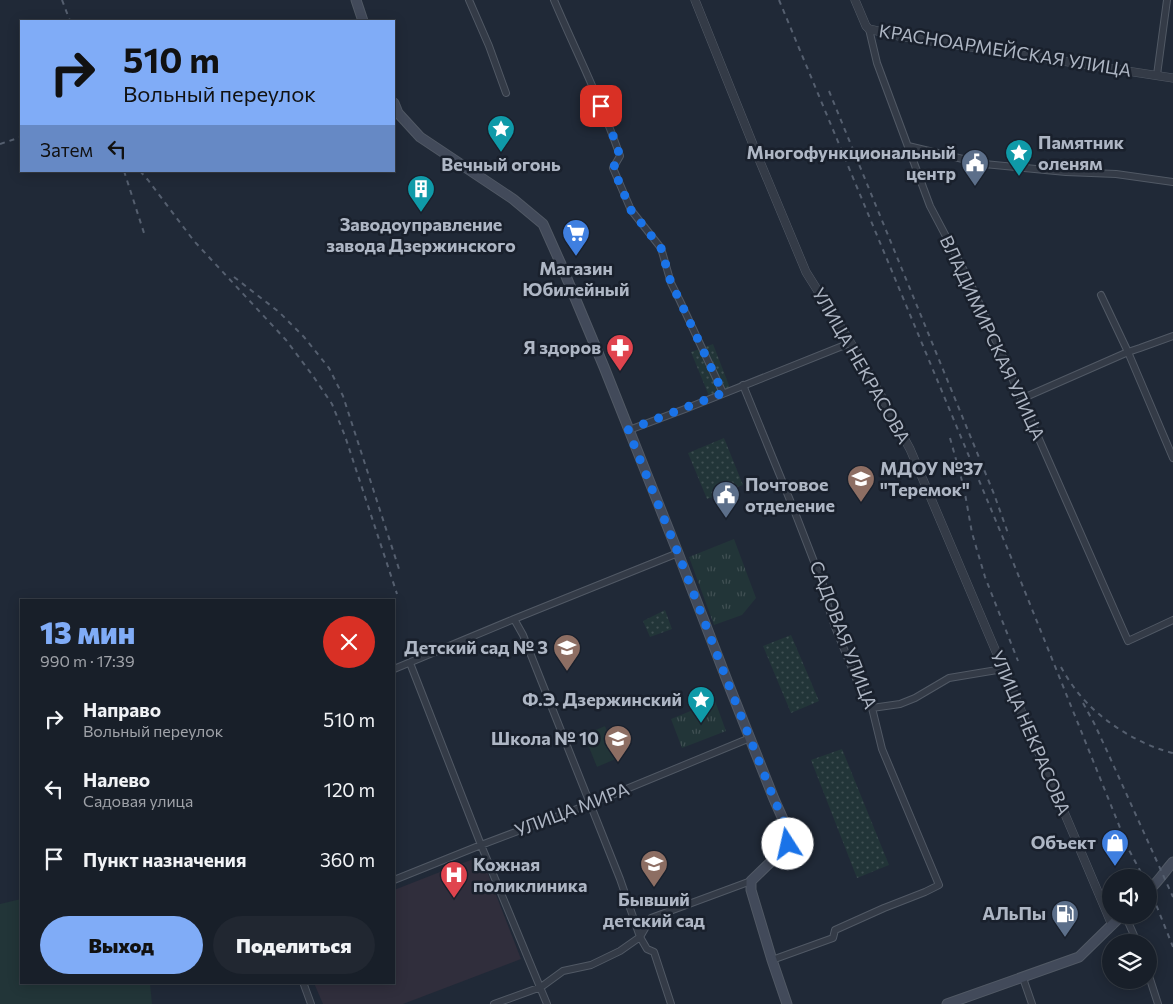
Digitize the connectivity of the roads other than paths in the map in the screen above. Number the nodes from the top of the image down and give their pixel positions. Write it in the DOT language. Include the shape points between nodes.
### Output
graph roads {
  1 [pos="356,0"];
  2 [pos="469,0"];
  3 [pos="554,0"];
  4 [pos="695,0"];
  5 [pos="855,0"];
  6 [pos="1167,0"];
  7 [pos="363,20"];
  8 [pos="869,29"];
  9 [pos="1157,75"];
  10 [pos="1173,78"];
  11 [pos="506,93"];
  12 [pos="395,106"];
  13 [pos="908,146"];
  14 [pos="1173,182"];
  15 [pos="1101,295"];
  16 [pos="1173,336"];
  17 [pos="850,343"];
  18 [pos="1128,352"];
  19 [pos="743,385"];
  20 [pos="723,393"];
  21 [pos="1021,399"];
  22 [pos="628,430"];
  23 [pos="1173,458"];
  24 [pos="678,553"];
  25 [pos="514,619"];
  26 [pos="1173,620"];
  27 [pos="410,663"];
  28 [pos="395,669"];
  29 [pos="1003,669"];
  30 [pos="872,708"];
  31 [pos="750,738"];
  32 [pos="590,804"];
  33 [pos="481,845"];
  34 [pos="1173,862"];
  35 [pos="395,880"];
  36 [pos="1157,882"];
  37 [pos="751,886"];
  38 [pos="1112,925"];
  39 [pos="640,937"];
  40 [pos="772,960"];
  41 [pos="1023,978"];
  42 [pos="304,984"];
  43 [pos="541,987"];
  44 [pos="1153,989"];
  45 [pos="311,1004"];
  46 [pos="494,1004"];
  47 [pos="547,1004"];
  48 [pos="671,1004"];
  49 [pos="787,1004"];
  50 [pos="947,1004"];
  51 [pos="1032,1004"];
  52 [pos="1158,1004"];
  1 -- 7 [label="main road"];
  2 -- 11 [label="street"];
  3 -- 20 [label="street" via="609,124 620,156 613,168 631,210 661,248 671,283"];
  4 -- 17 [label="street, УЛИЦА НЕКРАСОВА" via="806,272"];
  5 -- 8 [label="street, КРАСНОАРМЕЙСКАЯ УЛИЦА"];
  6 -- 9 [label="street"];
  8 -- 9 [label="street, КРАСНОАРМЕЙСКАЯ УЛИЦА"];
  8 -- 13 [label="street, ВЛАДИМИРСКАЯ УЛИЦА" via="877,63"];
  9 -- 10 [label="street, КРАСНОАРМЕЙСКАЯ УЛИЦА"];
  12 -- 22 [label="main road" via="420,137 513,198 543,224"];
  13 -- 14 [label="street" via="984,164 1116,174"];
  13 -- 21 [label="street, ВЛАДИМИРСКАЯ УЛИЦА" via="930,206 969,280"];
  15 -- 18 [label="street"];
  16 -- 18 [label="street"];
  17 -- 19 [label="street"];
  17 -- 29 [label="street, УЛИЦА НЕКРАСОВА" via="910,448"];
  18 -- 21 [label="street"];
  18 -- 23 [label="street"];
  19 -- 20 [label="street"];
  19 -- 30 [label="street, САДОВАЯ УЛИЦА" via="805,537 835,627 864,698"];
  20 -- 22 [label="street"];
  21 -- 26 [label="street, ВЛАДИМИРСКАЯ УЛИЦА" via="1128,641"];
  22 -- 24 [label="main road"];
  24 -- 25 [label="street"];
  24 -- 31 [label="main road"];
  25 -- 27 [label="street"];
  25 -- 32 [label="street"];
  27 -- 28 [label="street"];
  27 -- 33 [label="street"];
  29 -- 30 [label="street" via="949,678 900,704"];
  29 -- 38 [label="street, УЛИЦА НЕКРАСОВА"];
  30 -- 40 [label="street, САДОВАЯ УЛИЦА" via="882,749 939,885 835,930 833,938"];
  31 -- 32 [label="street, УЛИЦА МИРА"];
  31 -- 37 [label="main road" via="790,835 788,844"];
  32 -- 33 [label="street, УЛИЦА МИРА"];
  32 -- 39 [label="street"];
  33 -- 35 [label="street, УЛИЦА МИРА"];
  33 -- 43 [label="street"];
  34 -- 36 [label="main road"];
  37 -- 39 [label="street" via="651,918"];
  37 -- 40 [label="main road"];
  38 -- 41 [label="main road" via="1079,957"];
  39 -- 43 [label="street" via="591,965 563,971"];
  39 -- 48 [label="street" via="654,952"];
  40 -- 49 [label="main road"];
  41 -- 50 [label="main road"];
  41 -- 51 [label="street"];
  42 -- 45 [label="street"];
  43 -- 46 [label="street"];
  43 -- 47 [label="street"];
  44 -- 52 [label="street"];
}
